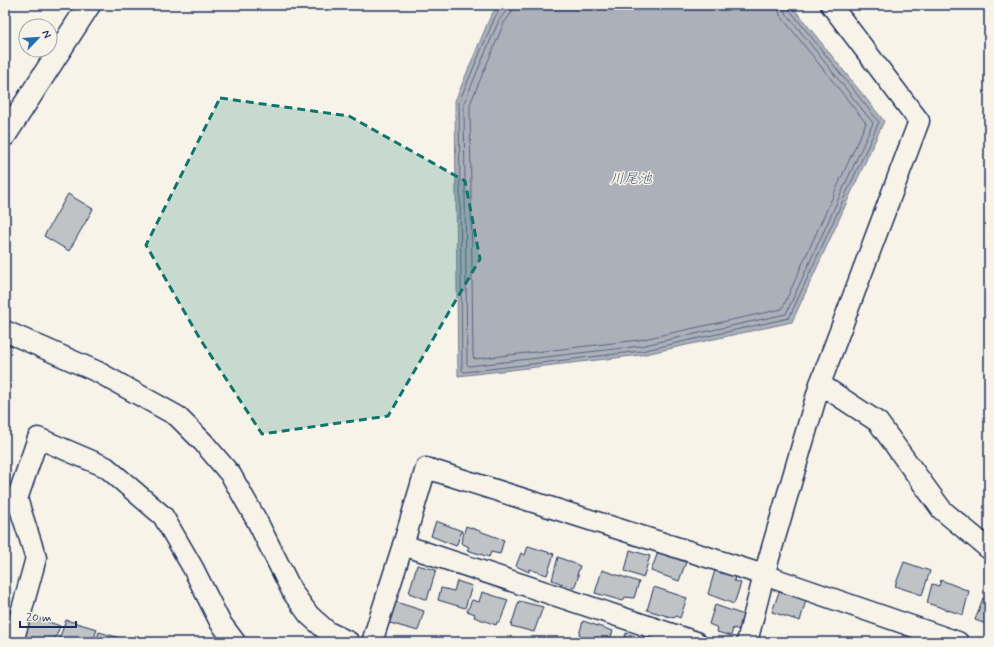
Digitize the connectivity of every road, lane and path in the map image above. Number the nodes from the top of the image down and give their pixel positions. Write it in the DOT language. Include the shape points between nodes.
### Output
graph roads {
  1 [pos="89,5"];
  2 [pos="831,5"];
  3 [pos="5,135"];
  4 [pos="5,331"];
  5 [pos="820,384"];
  6 [pos="403,545"];
  7 [pos="989,549"];
  8 [pos="764,575"];
  9 [pos="12,642"];
  10 [pos="235,642"];
  11 [pos="349,642"];
  12 [pos="372,642"];
  13 [pos="696,642"];
  14 [pos="747,642"];
  15 [pos="958,642"];
  1 -- 3 [label="main road"];
  2 -- 5 [label="street" via="919,121"];
  4 -- 11 [label="street" via="98,372 177,416 204,442 231,475 257,520 293,593 309,615 328,632"];
  5 -- 7 [label="street" via="878,422 942,510"];
  5 -- 8 [label="street"];
  6 -- 8 [label="street" via="426,468"];
  6 -- 12 [label="street"];
  6 -- 13 [label="street"];
  8 -- 14 [label="street"];
  8 -- 15 [label="street"];
  9 -- 10 [label="street" via="36,558 17,499 38,438 106,467 163,516 220,622"];
}
